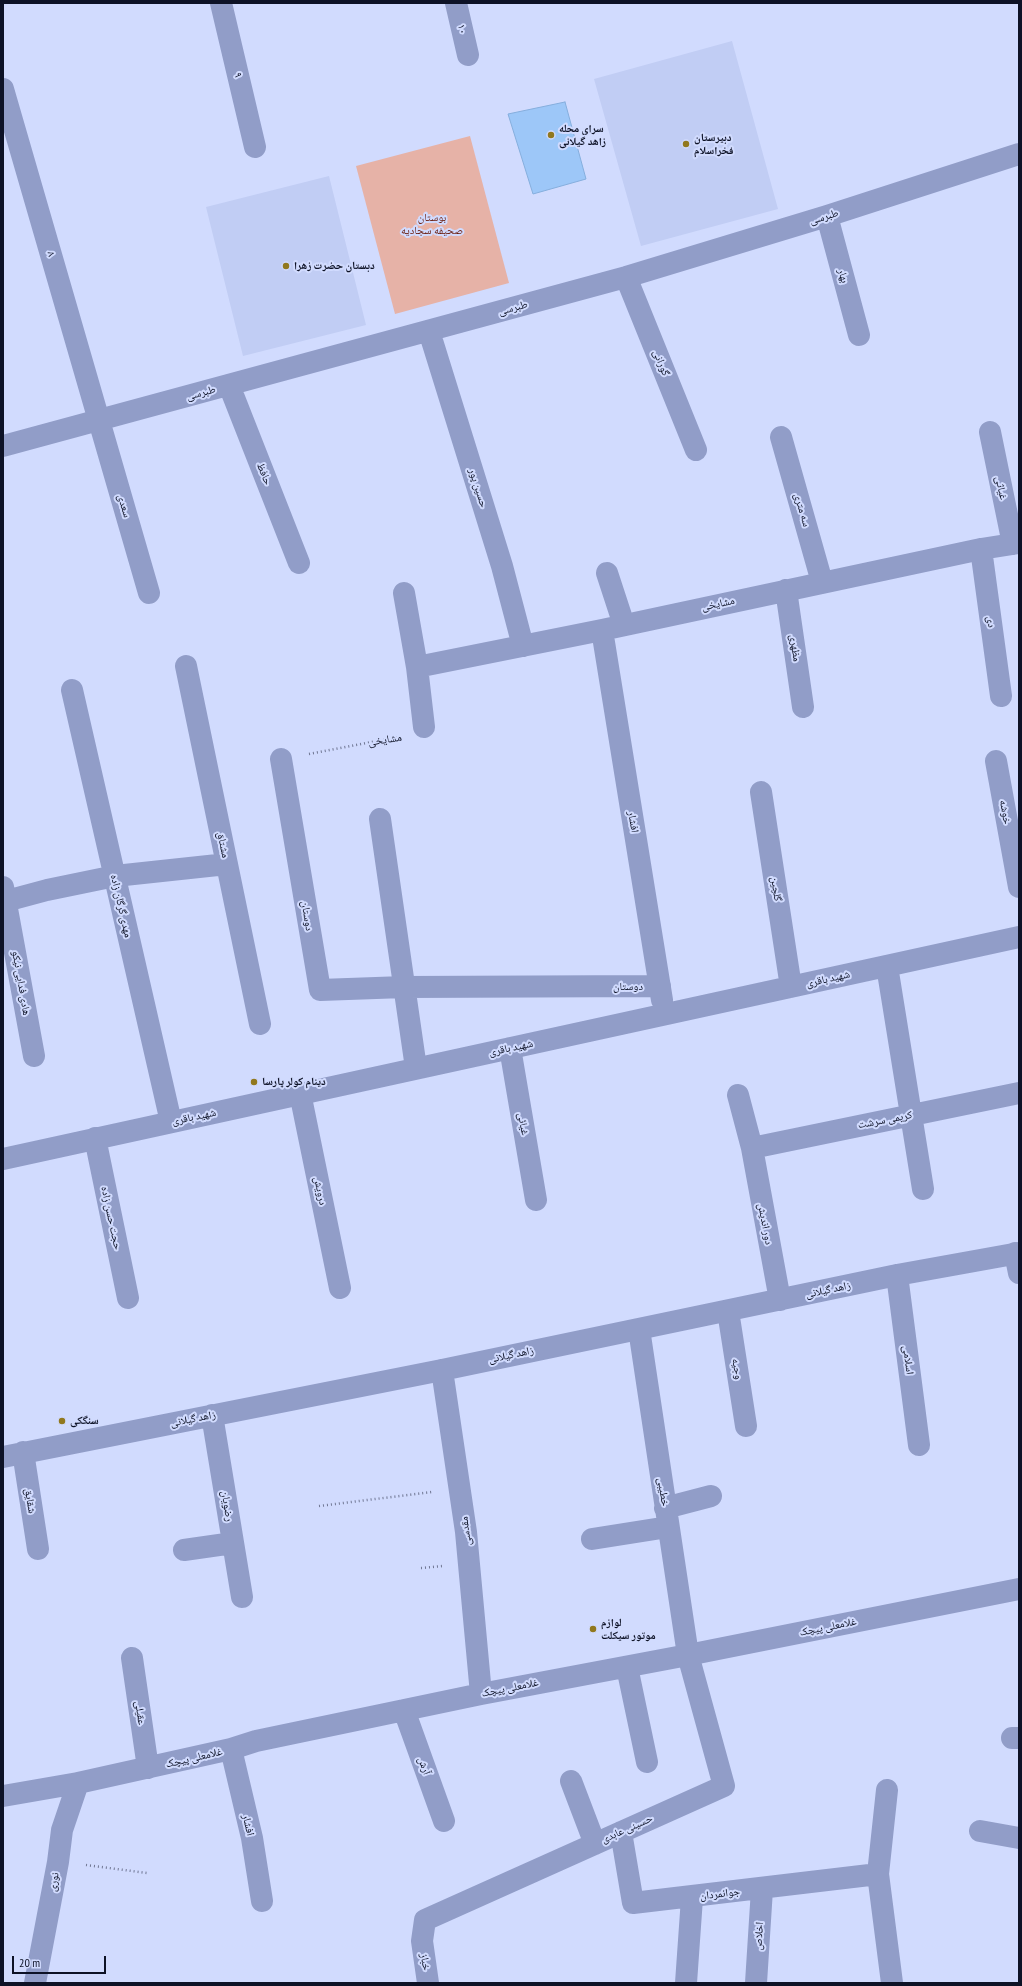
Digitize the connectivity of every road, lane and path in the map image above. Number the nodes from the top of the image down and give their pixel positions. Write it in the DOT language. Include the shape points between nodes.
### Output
graph roads {
  1 [pos="221,3"];
  2 [pos="456,3"];
  3 [pos="468,55"];
  4 [pos="3,89"];
  5 [pos="255,147"];
  6 [pos="1019,154"];
  7 [pos="827,216"];
  8 [pos="626,277"];
  9 [pos="429,331"];
  10 [pos="859,335"];
  11 [pos="229,385"];
  12 [pos="100,420"];
  13 [pos="990,432"];
  14 [pos="781,438"];
  15 [pos="3,446"];
  16 [pos="696,450"];
  17 [pos="1016,544"];
  18 [pos="981,549"];
  19 [pos="299,563"];
  20 [pos="607,573"];
  21 [pos="822,582"];
  22 [pos="786,590"];
  23 [pos="149,593"];
  24 [pos="404,593"];
  25 [pos="624,625"];
  26 [pos="602,630"];
  27 [pos="523,646"];
  28 [pos="186,666"];
  29 [pos="417,667"];
  30 [pos="72,690"];
  31 [pos="1002,696"];
  32 [pos="803,707"];
  33 [pos="424,727"];
  34 [pos="281,759"];
  35 [pos="996,761"];
  36 [pos="761,792"];
  37 [pos="380,819"];
  38 [pos="227,864"];
  39 [pos="115,876"];
  40 [pos="1019,888"];
  41 [pos="4,894"];
  42 [pos="1019,937"];
  43 [pos="887,966"];
  44 [pos="660,986"];
  45 [pos="404,987"];
  46 [pos="791,987"];
  47 [pos="665,1014"];
  48 [pos="260,1024"];
  49 [pos="510,1048"];
  50 [pos="34,1056"];
  51 [pos="416,1068"];
  52 [pos="300,1093"];
  53 [pos="1019,1093"];
  54 [pos="738,1096"];
  55 [pos="911,1115"];
  56 [pos="171,1122"];
  57 [pos="95,1138"];
  58 [pos="752,1148"];
  59 [pos="3,1159"];
  60 [pos="923,1189"];
  61 [pos="536,1200"];
  62 [pos="1018,1259"];
  63 [pos="897,1275"];
  64 [pos="340,1288"];
  65 [pos="128,1298"];
  66 [pos="780,1300"];
  67 [pos="728,1311"];
  68 [pos="639,1329"];
  69 [pos="442,1370"];
  70 [pos="212,1415"];
  71 [pos="746,1426"];
  72 [pos="919,1445"];
  73 [pos="13,1455"];
  74 [pos="460,1488"];
  75 [pos="711,1496"];
  76 [pos="319,1506"];
  77 [pos="667,1517"];
  78 [pos="592,1539"];
  79 [pos="233,1543"];
  80 [pos="38,1549"];
  81 [pos="184,1550"];
  82 [pos="1019,1589"];
  83 [pos="242,1597"];
  84 [pos="688,1655"];
  85 [pos="132,1658"];
  86 [pos="627,1667"];
  87 [pos="481,1694"];
  88 [pos="404,1710"];
  89 [pos="231,1749"];
  90 [pos="647,1762"];
  91 [pos="148,1768"];
  92 [pos="570,1781"];
  93 [pos="78,1783"];
  94 [pos="887,1790"];
  95 [pos="3,1796"];
  96 [pos="444,1821"];
  97 [pos="980,1831"];
  98 [pos="621,1832"];
  99 [pos="1019,1838"];
  100 [pos="594,1844"];
  101 [pos="58,1862"];
  102 [pos="146,1873"];
  103 [pos="878,1874"];
  104 [pos="762,1889"];
  105 [pos="692,1898"];
  106 [pos="262,1901"];
  107 [pos="422,1941"];
  108 [pos="35,1983"];
  109 [pos="428,1983"];
  110 [pos="686,1983"];
  111 [pos="756,1983"];
  112 [pos="892,1983"];
  1 -- 5 [label="street, ۹"];
  2 -- 3 [label="street, ۱۰"];
  4 -- 12 [label="street, ۸"];
  6 -- 7 [label="street, طبرسی"];
  7 -- 8 [label="street, طبرسی"];
  7 -- 10 [label="street, بهار"];
  8 -- 9 [label="street, طبرسی"];
  8 -- 16 [label="street, گورانی"];
  9 -- 11 [label="street, طبرسی"];
  9 -- 27 [label="street, حسین پور" via="502,566"];
  11 -- 12 [label="street, طبرسی"];
  11 -- 19 [label="street, حافظ"];
  12 -- 15 [label="street, طبرسی"];
  12 -- 23 [label="street, سعدی"];
  13 -- 17 [label="street, غیاثی"];
  14 -- 21 [label="street, سه متری"];
  17 -- 18 [label="street, مشایخی"];
  18 -- 21 [label="street, مشایخی"];
  18 -- 31 [label="street, دی"];
  20 -- 25 [label="street"];
  21 -- 22 [label="street, مشایخی"];
  22 -- 25 [label="street, مشایخی"];
  22 -- 32 [label="street, مظهری"];
  24 -- 29 [label="street"];
  25 -- 26 [label="street, مشایخی"];
  26 -- 27 [label="street, مشایخی"];
  26 -- 44 [label="street, افشار"];
  27 -- 29 [label="street, مشایخی"];
  28 -- 38 [label="street, مشتاق"];
  29 -- 33 [label="street"];
  30 -- 39 [label="street, مهدی گرگان زاده"];
  33 -- 34 [label="path, مشایخی" via="423,732 418,734"];
  34 -- 45 [label="street, دوستان" via="320,990"];
  35 -- 40 [label="street, خوشه"];
  36 -- 46 [label="street, گلچین"];
  37 -- 45 [label="street"];
  38 -- 39 [label="street"];
  38 -- 48 [label="street, مشتاق"];
  39 -- 41 [label="street" via="47,890"];
  39 -- 56 [label="street, مهدی گرگان زاده"];
  41 -- 50 [label="street, هادی فدایی نیکو"];
  42 -- 43 [label="street, شهید باقری"];
  43 -- 46 [label="street, شهید باقری"];
  43 -- 55 [label="street"];
  44 -- 45 [label="street, دوستان"];
  44 -- 47 [label="street, افشار"];
  45 -- 51 [label="street"];
  46 -- 47 [label="street, شهید باقری"];
  47 -- 49 [label="street, شهید باقری"];
  49 -- 51 [label="street, شهید باقری"];
  49 -- 61 [label="street, غیائی"];
  51 -- 52 [label="street, شهید باقری"];
  52 -- 56 [label="street, شهید باقری"];
  52 -- 64 [label="street, درویش"];
  53 -- 55 [label="street, کریمی سرشت"];
  54 -- 58 [label="street, دور اندیش"];
  55 -- 58 [label="street, کریمی سرشت"];
  55 -- 60 [label="street"];
  56 -- 57 [label="street, شهید باقری"];
  57 -- 59 [label="street, شهید باقری"];
  57 -- 65 [label="street, حجت حسن زاده"];
  58 -- 66 [label="street, دور اندیش"];
  62 -- 63 [label="street, زاهد گیلانی"];
  63 -- 66 [label="street, زاهد گیلانی"];
  63 -- 72 [label="street, اسلامی"];
  66 -- 67 [label="street, زاهد گیلانی"];
  67 -- 68 [label="street, زاهد گیلانی"];
  67 -- 71 [label="street, وجیه"];
  68 -- 69 [label="street, زاهد گیلانی"];
  68 -- 77 [label="street, خطیبی"];
  69 -- 70 [label="street, زاهد گیلانی"];
  69 -- 74 [label="street, مقدسی"];
  70 -- 73 [label="street, زاهد گیلانی"];
  70 -- 79 [label="street, رضویان"];
  73 -- 80 [label="street, شقایق"];
  74 -- 76 [label="path"];
  74 -- 87 [label="street, مقدسی"];
  75 -- 77 [label="street"];
  77 -- 78 [label="street"];
  77 -- 84 [label="street, خطیبی"];
  79 -- 81 [label="street"];
  79 -- 83 [label="street, رضویان"];
  82 -- 84 [label="street, غلامعلی پیچک"];
  84 -- 86 [label="street, غلامعلی پیچک"];
  84 -- 98 [label="street, حسینی عابدی" via="724,1786"];
  85 -- 91 [label="street, عقیلی"];
  86 -- 87 [label="street, غلامعلی پیچک"];
  86 -- 90 [label="street"];
  87 -- 88 [label="street, غلامعلی پیچک"];
  88 -- 89 [label="street, غلامعلی پیچک" via="256,1741"];
  88 -- 96 [label="street, آرش"];
  89 -- 91 [label="street, غلامعلی پیچک"];
  89 -- 106 [label="street, افشار" via="252,1838"];
  91 -- 93 [label="street, غلامعلی پیچک"];
  92 -- 100 [label="street"];
  93 -- 95 [label="street, غلامعلی پیچک"];
  93 -- 101 [label="street, نوری" via="62,1830"];
  94 -- 103 [label="street"];
  97 -- 99 [label="street"];
  98 -- 100 [label="street, حسینی عابدی"];
  98 -- 105 [label="street, جوانمردان" via="633,1904"];
  100 -- 107 [label="street, حسینی عابدی" via="425,1920"];
  101 -- 102 [label="path"];
  101 -- 108 [label="street, نوری"];
  103 -- 104 [label="street, جوانمردان"];
  103 -- 112 [label="street"];
  104 -- 105 [label="street, جوانمردان"];
  104 -- 111 [label="street, اخلاص"];
  105 -- 110 [label="street"];
  107 -- 109 [label="street, خباز"];
}
